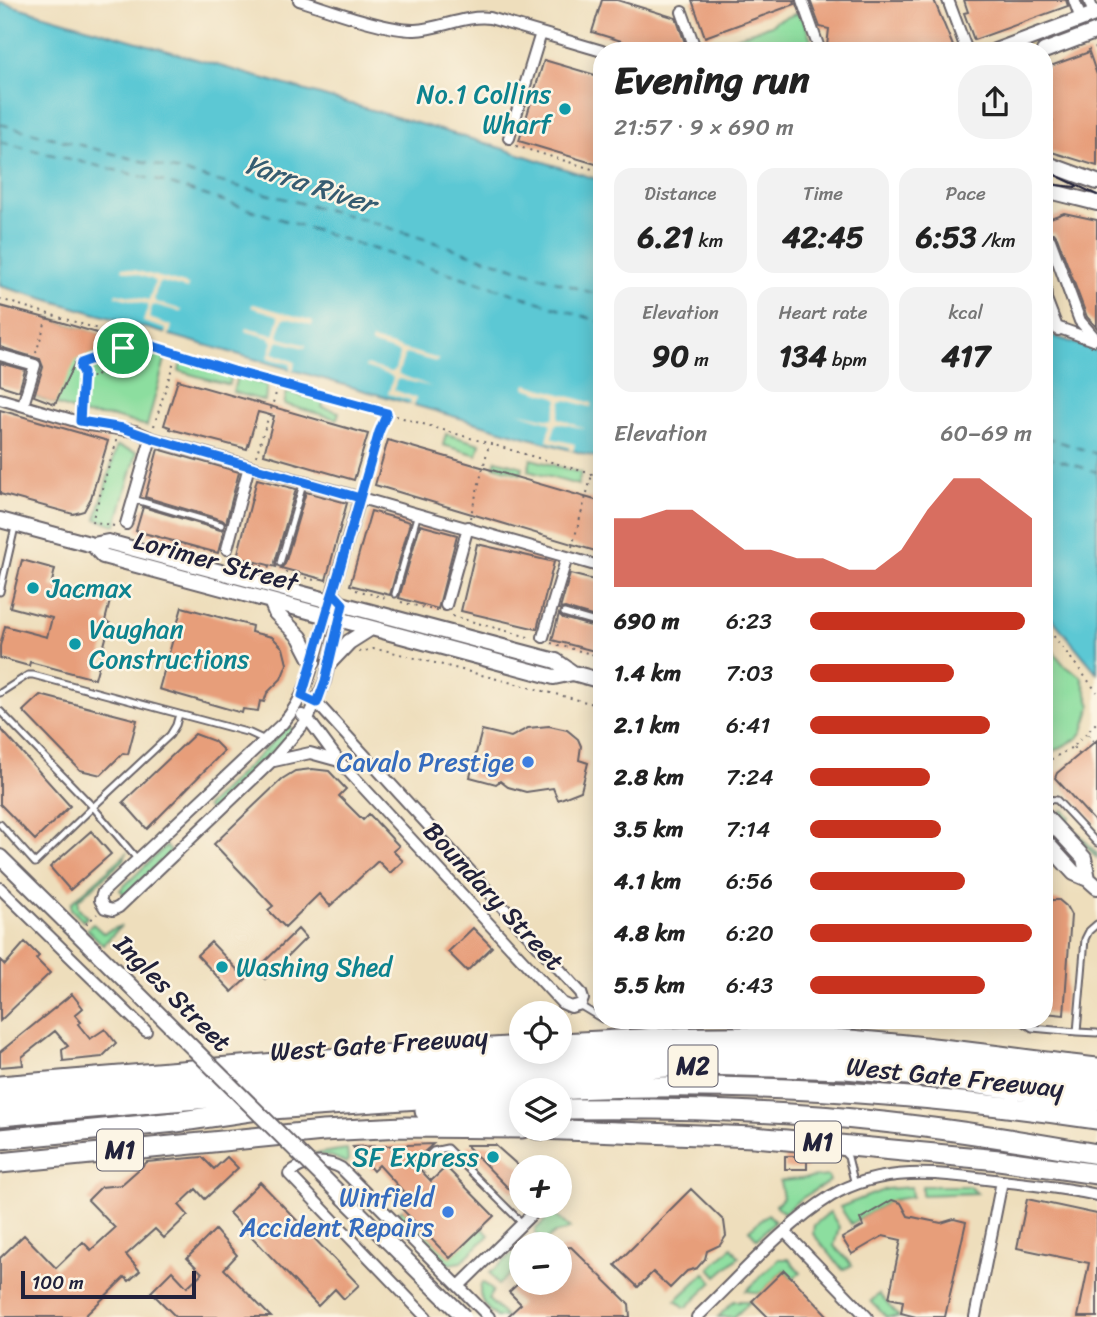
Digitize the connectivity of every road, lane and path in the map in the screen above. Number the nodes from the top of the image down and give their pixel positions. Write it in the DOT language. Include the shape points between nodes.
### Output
graph roads {
  1 [pos="299,0"];
  2 [pos="803,0"];
  3 [pos="948,0"];
  4 [pos="1074,0"];
  5 [pos="682,12"];
  6 [pos="1091,12"];
  7 [pos="541,33"];
  8 [pos="1096,34"];
  9 [pos="693,42"];
  10 [pos="817,42"];
  11 [pos="964,42"];
  12 [pos="1017,42"];
  13 [pos="1097,47"];
  14 [pos="593,48"];
  15 [pos="1053,48"];
  16 [pos="1088,50"];
  17 [pos="1058,119"];
  18 [pos="1053,120"];
  19 [pos="509,138"];
  20 [pos="1053,166"];
  21 [pos="593,169"];
  22 [pos="1097,182"];
  23 [pos="1053,192"];
  24 [pos="1097,203"];
  25 [pos="1053,248"];
  26 [pos="0,299"];
  27 [pos="48,313"];
  28 [pos="1053,317"];
  29 [pos="1053,327"];
  30 [pos="1058,330"];
  31 [pos="127,338"];
  32 [pos="176,354"];
  33 [pos="0,355"];
  34 [pos="102,356"];
  35 [pos="35,365"];
  36 [pos="83,373"];
  37 [pos="279,383"];
  38 [pos="0,399"];
  39 [pos="23,405"];
  40 [pos="387,413"];
  41 [pos="80,421"];
  42 [pos="151,438"];
  43 [pos="117,440"];
  44 [pos="489,444"];
  45 [pos="249,466"];
  46 [pos="593,474"];
  47 [pos="304,481"];
  48 [pos="360,498"];
  49 [pos="133,499"];
  50 [pos="418,513"];
  51 [pos="0,520"];
  52 [pos="16,524"];
  53 [pos="221,525"];
  54 [pos="126,527"];
  55 [pos="468,527"];
  56 [pos="93,545"];
  57 [pos="226,553"];
  58 [pos="567,557"];
  59 [pos="280,563"];
  60 [pos="593,564"];
  61 [pos="314,580"];
  62 [pos="356,590"];
  63 [pos="0,592"];
  64 [pos="395,594"];
  65 [pos="335,599"];
  66 [pos="271,601"];
  67 [pos="444,608"];
  68 [pos="564,613"];
  69 [pos="332,618"];
  70 [pos="451,621"];
  71 [pos="593,621"];
  72 [pos="371,628"];
  73 [pos="1053,635"];
  74 [pos="531,637"];
  75 [pos="544,639"];
  76 [pos="355,653"];
  77 [pos="593,654"];
  78 [pos="313,662"];
  79 [pos="330,662"];
  80 [pos="573,673"];
  81 [pos="593,679"];
  82 [pos="1097,692"];
  83 [pos="0,693"];
  84 [pos="302,696"];
  85 [pos="317,703"];
  86 [pos="593,704"];
  87 [pos="294,710"];
  88 [pos="0,711"];
  89 [pos="179,714"];
  90 [pos="307,719"];
  91 [pos="1097,722"];
  92 [pos="1087,734"];
  93 [pos="265,740"];
  94 [pos="1094,742"];
  95 [pos="1074,746"];
  96 [pos="1080,755"];
  97 [pos="1053,758"];
  98 [pos="272,761"];
  99 [pos="339,761"];
  100 [pos="1053,800"];
  101 [pos="93,807"];
  102 [pos="0,824"];
  103 [pos="176,824"];
  104 [pos="1053,825"];
  105 [pos="190,840"];
  106 [pos="1097,843"];
  107 [pos="1053,849"];
  108 [pos="1056,852"];
  109 [pos="0,858"];
  110 [pos="1053,859"];
  111 [pos="138,860"];
  112 [pos="1093,883"];
  113 [pos="0,888"];
  114 [pos="1097,924"];
  115 [pos="579,1005"];
  116 [pos="593,1014"];
  117 [pos="637,1029"];
  118 [pos="845,1029"];
  119 [pos="1043,1029"];
  120 [pos="146,1031"];
  121 [pos="572,1032"];
  122 [pos="1077,1032"];
  123 [pos="1097,1033"];
  124 [pos="509,1036"];
  125 [pos="572,1042"];
  126 [pos="509,1047"];
  127 [pos="1097,1057"];
  128 [pos="1097,1068"];
  129 [pos="0,1075"];
  130 [pos="1097,1085"];
  131 [pos="0,1086"];
  132 [pos="572,1090"];
  133 [pos="509,1093"];
  134 [pos="904,1098"];
  135 [pos="1097,1100"];
  136 [pos="0,1102"];
  137 [pos="572,1109"];
  138 [pos="509,1110"];
  139 [pos="0,1116"];
  140 [pos="1097,1119"];
  141 [pos="176,1122"];
  142 [pos="572,1124"];
  143 [pos="509,1127"];
  144 [pos="572,1130"];
  145 [pos="1097,1132"];
  146 [pos="0,1139"];
  147 [pos="833,1143"];
  148 [pos="1037,1143"];
  149 [pos="1097,1154"];
  150 [pos="422,1161"];
  151 [pos="0,1163"];
  152 [pos="1097,1174"];
  153 [pos="1002,1181"];
  154 [pos="855,1185"];
  155 [pos="1097,1195"];
  156 [pos="527,1218"];
  157 [pos="522,1223"];
  158 [pos="785,1232"];
  159 [pos="460,1285"];
  160 [pos="426,1317"];
  161 [pos="464,1317"];
  162 [pos="489,1317"];
  163 [pos="696,1317"];
  164 [pos="867,1317"];
  165 [pos="975,1317"];
  1 -- 7 [label="street" via="401,30 484,17"];
  2 -- 10 [label="street"];
  3 -- 11 [label="street"];
  4 -- 6 [label="street"];
  5 -- 9 [label="street"];
  6 -- 8 [label="main road"];
  6 -- 12 [label="main road"];
  7 -- 14 [label="street"];
  7 -- 19 [label="street"];
  8 -- 15 [label="main road"];
  13 -- 16 [label="path"];
  17 -- 18 [label="path"];
  19 -- 21 [label="path" via="507,143"];
  20 -- 22 [label="main road"];
  23 -- 24 [label="main road"];
  25 -- 30 [label="street" via="1080,321 1094,337"];
  26 -- 27 [label="path"];
  27 -- 31 [label="path"];
  27 -- 35 [label="path"];
  28 -- 30 [label="street"];
  29 -- 30 [label="street"];
  31 -- 32 [label="path"];
  31 -- 34 [label="path" via="123,348"];
  32 -- 37 [label="path"];
  32 -- 42 [label="path"];
  33 -- 35 [label="street"];
  34 -- 36 [label="path" via="81,363"];
  34 -- 36 [label="path" via="107,368 94,378"];
  35 -- 39 [label="street"];
  36 -- 41 [label="path"];
  37 -- 40 [label="path"];
  37 -- 45 [label="path" via="256,457"];
  38 -- 39 [label="street"];
  39 -- 41 [label="street"];
  40 -- 44 [label="path"];
  40 -- 48 [label="path"];
  41 -- 42 [label="street"];
  42 -- 45 [label="street"];
  42 -- 49 [label="street"];
  43 -- 54 [label="path" via="92,521"];
  44 -- 46 [label="path"];
  44 -- 55 [label="path"];
  45 -- 47 [label="street"];
  45 -- 57 [label="street"];
  46 -- 58 [label="path"];
  47 -- 48 [label="street"];
  47 -- 59 [label="lane"];
  48 -- 50 [label="street"];
  48 -- 65 [label="street"];
  49 -- 53 [label="lane"];
  49 -- 54 [label="street"];
  50 -- 55 [label="street"];
  50 -- 64 [label="lane"];
  51 -- 52 [label="main road, Lorimer Street"];
  52 -- 56 [label="main road, Lorimer Street"];
  52 -- 63 [label="lane"];
  54 -- 57 [label="path"];
  55 -- 58 [label="street"];
  55 -- 67 [label="street"];
  56 -- 65 [label="main road, Lorimer Street" via="108,542"];
  56 -- 66 [label="main road, Lorimer Street" via="103,556"];
  57 -- 61 [label="path"];
  58 -- 60 [label="street"];
  58 -- 75 [label="street"];
  62 -- 67 [label="path"];
  65 -- 69 [label="street"];
  65 -- 80 [label="main road, Lorimer Street" via="556,661"];
  66 -- 69 [label="main road, Lorimer Street"];
  66 -- 78 [label="main road"];
  68 -- 71 [label="lane"];
  69 -- 72 [label="main road, Lorimer Street"];
  69 -- 78 [label="street"];
  69 -- 79 [label="street"];
  70 -- 74 [label="path" via="452,616"];
  72 -- 79 [label="main road"];
  72 -- 80 [label="main road, Lorimer Street" via="554,677"];
  73 -- 82 [label="path"];
  75 -- 77 [label="path"];
  76 -- 86 [label="path" via="388,650"];
  78 -- 84 [label="street"];
  79 -- 85 [label="street"];
  80 -- 81 [label="main road, Lorimer Street"];
  83 -- 89 [label="lane" via="33,675"];
  84 -- 85 [label="street, Boundary Street"];
  84 -- 87 [label="street"];
  85 -- 90 [label="street"];
  85 -- 115 [label="street, Boundary Street" via="582,993"];
  87 -- 90 [label="street, Boundary Street"];
  87 -- 93 [label="street"];
  88 -- 101 [label="lane"];
  89 -- 93 [label="lane"];
  89 -- 101 [label="lane" via="170,735"];
  90 -- 98 [label="street"];
  90 -- 99 [label="street, Boundary Street"];
  91 -- 92 [label="path"];
  92 -- 94 [label="path"];
  92 -- 95 [label="path"];
  93 -- 103 [label="street"];
  95 -- 96 [label="path"];
  95 -- 97 [label="path"];
  98 -- 99 [label="street" via="310,753"];
  98 -- 105 [label="street"];
  99 -- 115 [label="street, Boundary Street" via="562,1003"];
  100 -- 106 [label="lane"];
  101 -- 102 [label="lane" via="35,863"];
  101 -- 111 [label="lane"];
  103 -- 105 [label="street"];
  103 -- 111 [label="street"];
  104 -- 112 [label="main road" via="1084,858"];
  105 -- 111 [label="street" via="119,907 106,908 102,894"];
  107 -- 108 [label="main road"];
  108 -- 110 [label="lane"];
  108 -- 112 [label="main road" via="1074,873"];
  109 -- 161 [label="main road, Ingles Street, bridge"];
  113 -- 120 [label="street, Ingles Street"];
  114 -- 122 [label="lane" via="1084,939"];
  115 -- 116 [label="lane"];
  117 -- 121 [label="highway, M2"];
  118 -- 127 [label="highway, M2"];
  119 -- 122 [label="lane"];
  122 -- 123 [label="lane"];
  124 -- 129 [label="highway"];
  125 -- 128 [label="highway" via="724,1036 833,1039"];
  126 -- 131 [label="highway"];
  130 -- 136 [label="highway, West Gate Freeway / M1" via="870,1056 699,1051 344,1071"];
  132 -- 134 [label="highway, West Gate Freeway / M1" via="707,1086"];
  133 -- 141 [label="highway, M1" via="283,1108"];
  134 -- 140 [label="highway, West Gate Freeway / M1"];
  134 -- 145 [label="highway"];
  135 -- 139 [label="highway, M2" via="880,1072 703,1065 370,1084"];
  137 -- 148 [label="highway" via="787,1114"];
  138 -- 141 [label="highway"];
  141 -- 146 [label="highway, M1"];
  142 -- 148 [label="highway" via="720,1126"];
  143 -- 151 [label="highway, M1" via="323,1131"];
  144 -- 147 [label="highway, M1"];
  147 -- 152 [label="highway, M1"];
  147 -- 154 [label="lane" via="848,1157"];
  148 -- 149 [label="highway"];
  150 -- 157 [label="lane" via="433,1151 447,1148"];
  153 -- 154 [label="street" via="929,1173 885,1176"];
  153 -- 155 [label="street"];
  153 -- 165 [label="street"];
  154 -- 158 [label="street" via="817,1205"];
  156 -- 157 [label="street"];
  157 -- 159 [label="street"];
  158 -- 163 [label="street"];
  158 -- 164 [label="street"];
  159 -- 160 [label="street" via="341,1168 319,1163 290,1172"];
  159 -- 162 [label="street"];
}
